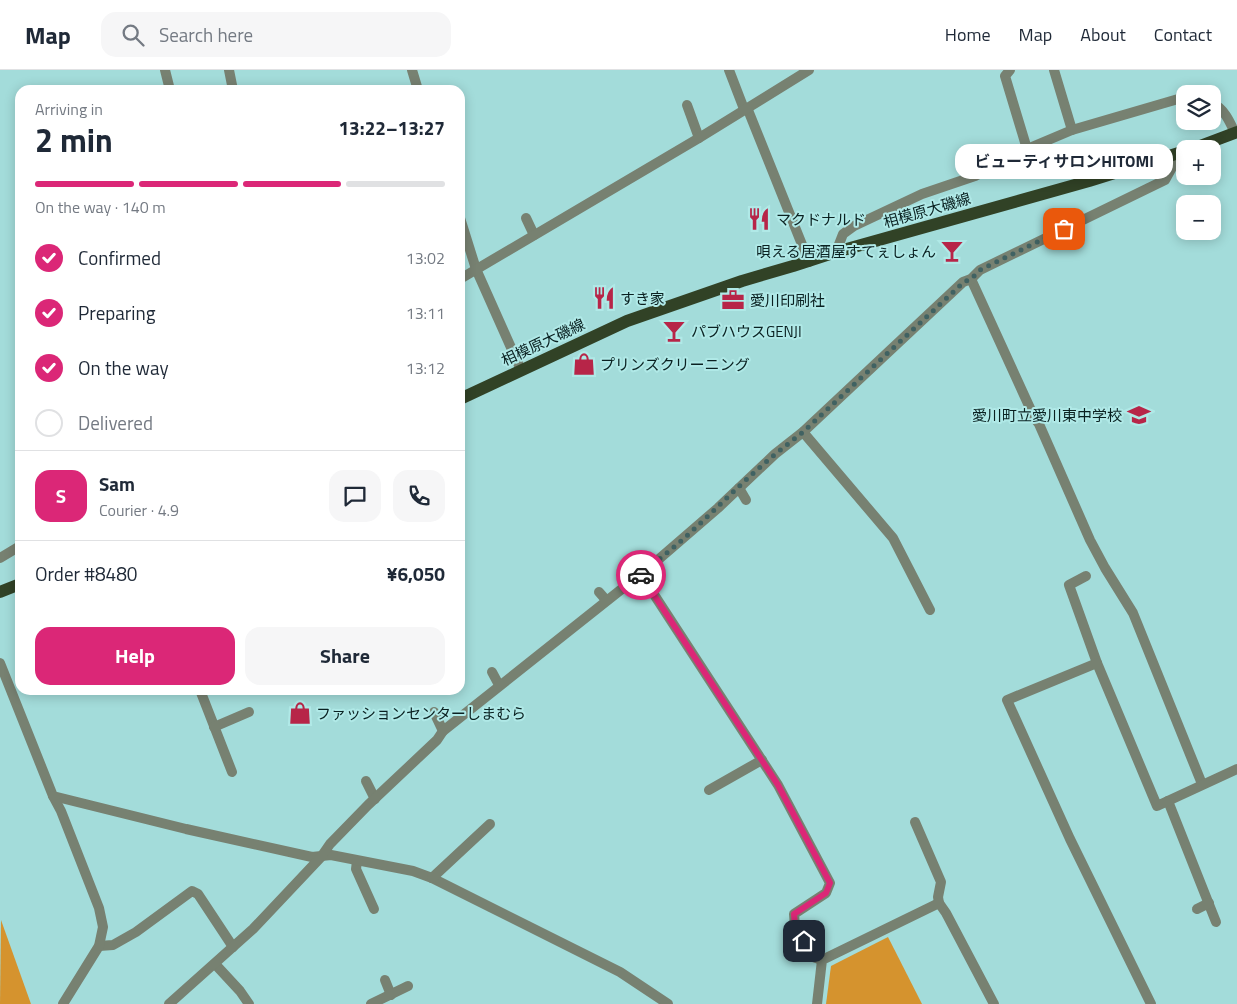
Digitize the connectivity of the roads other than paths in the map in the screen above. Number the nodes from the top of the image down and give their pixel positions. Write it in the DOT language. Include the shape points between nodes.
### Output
graph roads {
  1 [pos="165,70"];
  2 [pos="229,70"];
  3 [pos="412,70"];
  4 [pos="729,70"];
  5 [pos="1010,70"];
  6 [pos="1054,70"];
  7 [pos="804,72"];
  8 [pos="169,85"];
  9 [pos="232,85"];
  10 [pos="416,85"];
  11 [pos="1176,101"];
  12 [pos="687,106"];
  13 [pos="744,109"];
  14 [pos="1221,109"];
  15 [pos="1072,130"];
  16 [pos="1236,132"];
  17 [pos="698,138"];
  18 [pos="1215,140"];
  19 [pos="1027,149"];
  20 [pos="1176,154"];
  21 [pos="1176,165"];
  22 [pos="526,218"];
  23 [pos="465,234"];
  24 [pos="534,235"];
  25 [pos="836,252"];
  26 [pos="809,262"];
  27 [pos="476,269"];
  28 [pos="465,276"];
  29 [pos="971,279"];
  30 [pos="520,370"];
  31 [pos="465,397"];
  32 [pos="803,432"];
  33 [pos="739,488"];
  34 [pos="746,500"];
  35 [pos="15,549"];
  36 [pos="0,558"];
  37 [pos="640,573"];
  38 [pos="1086,576"];
  39 [pos="15,586"];
  40 [pos="0,592"];
  41 [pos="599,592"];
  42 [pos="606,600"];
  43 [pos="930,610"];
  44 [pos="0,663"];
  45 [pos="1096,663"];
  46 [pos="492,672"];
  47 [pos="499,685"];
  48 [pos="202,695"];
  49 [pos="249,712"];
  50 [pos="434,712"];
  51 [pos="214,727"];
  52 [pos="443,731"];
  53 [pos="762,760"];
  54 [pos="1237,769"];
  55 [pos="232,772"];
  56 [pos="366,781"];
  57 [pos="1202,784"];
  58 [pos="709,790"];
  59 [pos="52,796"];
  60 [pos="375,799"];
  61 [pos="1168,801"];
  62 [pos="915,822"];
  63 [pos="490,824"];
  64 [pos="321,857"];
  65 [pos="357,861"];
  66 [pos="432,878"];
  67 [pos="939,903"];
  68 [pos="1209,903"];
  69 [pos="374,909"];
  70 [pos="1197,909"];
  71 [pos="1216,922"];
  72 [pos="99,946"];
  73 [pos="233,947"];
  74 [pos="822,960"];
  75 [pos="215,964"];
  76 [pos="385,980"];
  77 [pos="408,986"];
  78 [pos="391,995"];
  79 [pos="62,1004"];
  80 [pos="169,1004"];
  81 [pos="249,1004"];
  82 [pos="371,1004"];
  83 [pos="668,1004"];
  84 [pos="817,1004"];
  85 [pos="994,1004"];
  86 [pos="1151,1004"];
  1 -- 8 [label="street"];
  2 -- 9 [label="street"];
  3 -- 10 [label="street"];
  4 -- 13 [label="street"];
  5 -- 19 [label="street" via="1005,76"];
  6 -- 15 [label="street"];
  7 -- 13 [label="street"];
  11 -- 15 [label="street"];
  12 -- 17 [label="street"];
  13 -- 17 [label="street"];
  13 -- 26 [label="street" via="748,110"];
  14 -- 16 [label="street"];
  15 -- 19 [label="street"];
  16 -- 18 [label="main road, 相模原大磯線"];
  17 -- 24 [label="street"];
  19 -- 25 [label="street" via="975,176 922,194 854,226 843,234"];
  20 -- 25 [label="main road, 相模原大磯線"];
  21 -- 29 [label="street" via="1165,180 980,270"];
  22 -- 24 [label="street"];
  23 -- 27 [label="street"];
  24 -- 27 [label="street"];
  25 -- 26 [label="main road, 相模原大磯線"];
  26 -- 30 [label="main road, 相模原大磯線" via="742,281 627,321"];
  27 -- 28 [label="street"];
  27 -- 30 [label="street"];
  29 -- 32 [label="street" via="898,342"];
  29 -- 57 [label="street" via="1090,540 1133,613"];
  30 -- 31 [label="main road, 相模原大磯線"];
  32 -- 33 [label="street"];
  32 -- 43 [label="street" via="893,538"];
  33 -- 34 [label="street"];
  33 -- 37 [label="street"];
  35 -- 36 [label="street"];
  37 -- 42 [label="street"];
  37 -- 53 [label="street"];
  38 -- 45 [label="street" via="1069,585"];
  39 -- 40 [label="main road"];
  41 -- 42 [label="street"];
  42 -- 47 [label="street"];
  44 -- 59 [label="street"];
  45 -- 61 [label="street" via="1157,806"];
  45 -- 86 [label="street" via="1007,700 1070,839"];
  46 -- 47 [label="street"];
  47 -- 52 [label="street"];
  48 -- 51 [label="street"];
  49 -- 51 [label="street"];
  50 -- 52 [label="street"];
  51 -- 55 [label="street"];
  52 -- 60 [label="street"];
  53 -- 58 [label="street"];
  53 -- 74 [label="street" via="830,883 826,893 794,914 795,926 813,957"];
  54 -- 57 [label="street"];
  56 -- 60 [label="street"];
  57 -- 61 [label="street"];
  59 -- 64 [label="street" via="186,829"];
  59 -- 72 [label="street" via="99,908 103,927"];
  60 -- 64 [label="street"];
  61 -- 68 [label="street"];
  62 -- 67 [label="street" via="941,882"];
  63 -- 66 [label="street"];
  64 -- 65 [label="street" via="331,855"];
  64 -- 73 [label="street"];
  65 -- 66 [label="street" via="413,871"];
  65 -- 69 [label="street" via="356,869"];
  66 -- 83 [label="street" via="620,972"];
  67 -- 74 [label="street"];
  67 -- 85 [label="street"];
  68 -- 70 [label="street"];
  68 -- 71 [label="street"];
  72 -- 73 [label="street" via="113,945 136,932 192,891 198,894"];
  72 -- 79 [label="street"];
  73 -- 75 [label="street"];
  74 -- 84 [label="street"];
  75 -- 80 [label="street"];
  75 -- 81 [label="street"];
  76 -- 78 [label="street"];
  77 -- 78 [label="street"];
  78 -- 82 [label="street"];
}
